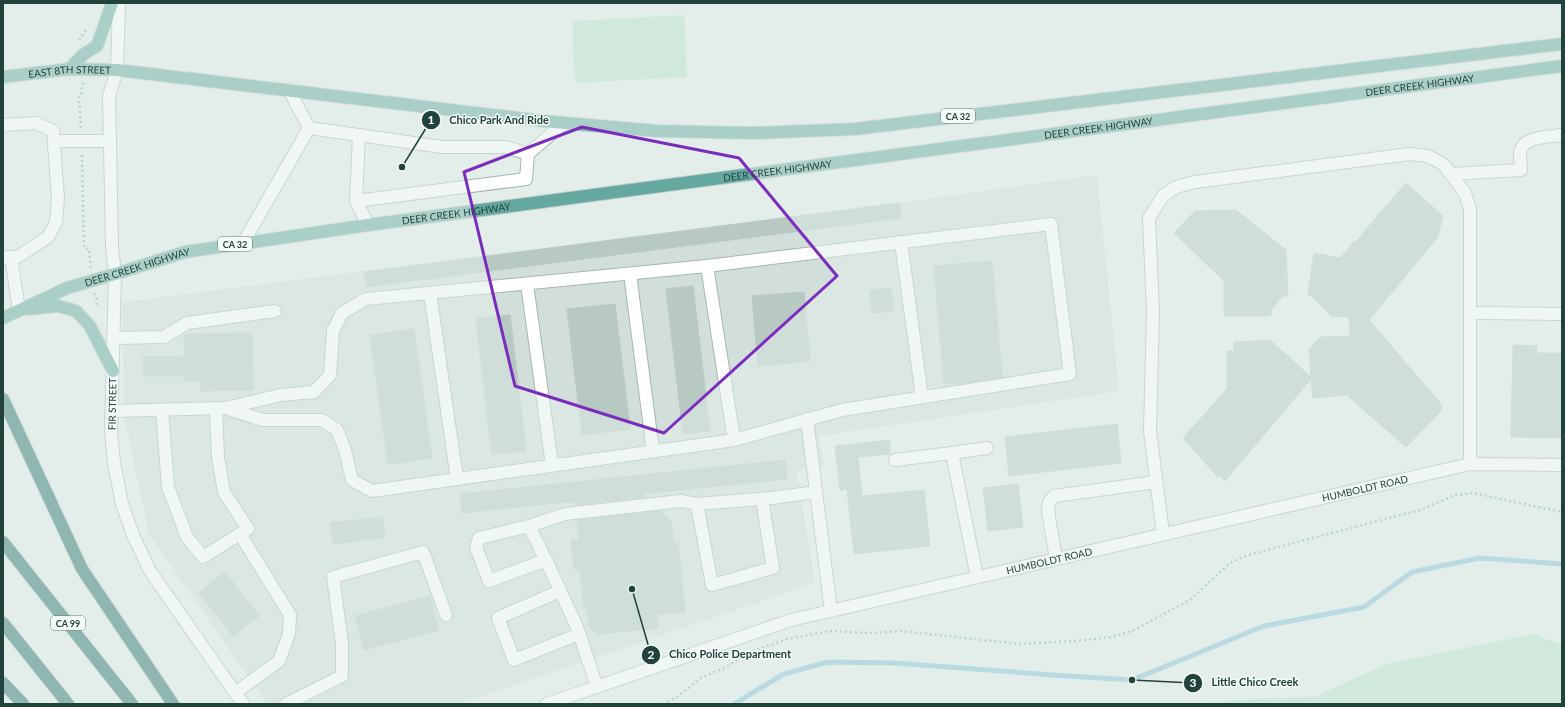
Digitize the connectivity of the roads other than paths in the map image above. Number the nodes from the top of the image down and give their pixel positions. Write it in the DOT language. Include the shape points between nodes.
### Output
graph roads {
  1 [pos="112,3"];
  2 [pos="118,3"];
  3 [pos="1562,44"];
  4 [pos="1562,66"];
  5 [pos="69,69"];
  6 [pos="117,70"];
  7 [pos="3,77"];
  8 [pos="289,90"];
  9 [pos="564,123"];
  10 [pos="3,125"];
  11 [pos="309,128"];
  12 [pos="359,135"];
  13 [pos="1562,135"];
  14 [pos="54,141"];
  15 [pos="110,141"];
  16 [pos="528,154"];
  17 [pos="1450,174"];
  18 [pos="356,201"];
  19 [pos="368,225"];
  20 [pos="901,242"];
  21 [pos="243,243"];
  22 [pos="7,258"];
  23 [pos="707,266"];
  24 [pos="115,274"];
  25 [pos="630,274"];
  26 [pos="527,284"];
  27 [pos="430,293"];
  28 [pos="19,310"];
  29 [pos="275,311"];
  30 [pos="1471,313"];
  31 [pos="1562,314"];
  32 [pos="3,318"];
  33 [pos="113,338"];
  34 [pos="113,371"];
  35 [pos="922,397"];
  36 [pos="3,399"];
  37 [pos="221,408"];
  38 [pos="162,410"];
  39 [pos="112,411"];
  40 [pos="807,419"];
  41 [pos="734,440"];
  42 [pos="988,448"];
  43 [pos="653,451"];
  44 [pos="952,453"];
  45 [pos="895,460"];
  46 [pos="1470,464"];
  47 [pos="552,465"];
  48 [pos="1562,465"];
  49 [pos="457,479"];
  50 [pos="1156,482"];
  51 [pos="816,492"];
  52 [pos="762,499"];
  53 [pos="697,504"];
  54 [pos="529,526"];
  55 [pos="240,534"];
  56 [pos="1163,534"];
  57 [pos="3,542"];
  58 [pos="1056,559"];
  59 [pos="546,560"];
  60 [pos="977,577"];
  61 [pos="560,591"];
  62 [pos="831,611"];
  63 [pos="446,615"];
  64 [pos="3,623"];
  65 [pos="579,634"];
  66 [pos="3,683"];
  67 [pos="597,687"];
  68 [pos="235,693"];
  69 [pos="23,704"];
  70 [pos="68,704"];
  71 [pos="132,704"];
  72 [pos="174,704"];
  73 [pos="243,704"];
  74 [pos="286,704"];
  75 [pos="547,704"];
  1 -- 5 [label="main road" via="97,46 84,54"];
  2 -- 6 [label="street, EAST 8TH STREET"];
  3 -- 9 [label="main road, CA 32" via="855,128 753,133 658,131"];
  4 -- 19 [label="main road, DEER CREEK HIGHWAY / CA 32"];
  5 -- 6 [label="main road, EAST 8TH STREET / CA 32"];
  5 -- 7 [label="main road, EAST 8TH STREET / CA 32"];
  6 -- 8 [label="main road, CA 32"];
  6 -- 15 [label="street, FIR STREET" via="109,96"];
  8 -- 9 [label="main road, CA 32"];
  8 -- 11 [label="street"];
  9 -- 16 [label="street"];
  10 -- 14 [label="street" via="36,123 53,130"];
  11 -- 12 [label="street"];
  11 -- 21 [label="street"];
  12 -- 16 [label="street" via="442,147 506,147"];
  12 -- 18 [label="street"];
  13 -- 17 [label="street" via="1533,139 1525,144 1520,152 1521,170"];
  14 -- 15 [label="street"];
  14 -- 22 [label="street" via="58,198 56,222 48,237 19,256"];
  15 -- 24 [label="street, FIR STREET"];
  16 -- 18 [label="street" via="526,179"];
  17 -- 30 [label="street" via="1465,193 1470,209"];
  17 -- 50 [label="street" via="1443,164 1428,156 1409,154 1195,182 1176,187 1163,196 1149,218 1153,312 1150,431"];
  18 -- 19 [label="street"];
  19 -- 21 [label="main road, DEER CREEK HIGHWAY / CA 32"];
  20 -- 23 [label="street"];
  20 -- 35 [label="street"];
  20 -- 35 [label="street" via="1051,224 1070,374"];
  21 -- 24 [label="main road, DEER CREEK HIGHWAY / CA 32" via="185,252"];
  22 -- 28 [label="street"];
  23 -- 25 [label="street"];
  23 -- 41 [label="street"];
  24 -- 28 [label="main road, DEER CREEK HIGHWAY / CA 32" via="67,288"];
  24 -- 33 [label="street, FIR STREET"];
  25 -- 26 [label="street"];
  25 -- 43 [label="street"];
  26 -- 27 [label="street"];
  26 -- 47 [label="street"];
  27 -- 37 [label="street" via="366,299 342,314 333,331 330,375 314,392 282,395"];
  27 -- 49 [label="street"];
  28 -- 32 [label="main road, DEER CREEK HIGHWAY / CA 32"];
  28 -- 34 [label="main road" via="58,306 76,311 90,326"];
  29 -- 33 [label="street" via="187,323 164,337"];
  30 -- 31 [label="street"];
  30 -- 46 [label="street"];
  33 -- 34 [label="street, FIR STREET"];
  34 -- 39 [label="street, FIR STREET"];
  35 -- 40 [label="street" via="842,410"];
  36 -- 72 [label="highway" via="82,569"];
  37 -- 38 [label="street"];
  37 -- 49 [label="street" via="264,420 322,420 337,430 352,480 372,491"];
  37 -- 55 [label="street" via="218,457 224,492 248,529"];
  38 -- 39 [label="street"];
  38 -- 55 [label="street" via="168,487 187,537 203,556"];
  39 -- 68 [label="street, FIR STREET" via="114,463 122,504 133,535 150,572"];
  40 -- 41 [label="street"];
  40 -- 51 [label="street"];
  41 -- 43 [label="street"];
  42 -- 44 [label="street"];
  43 -- 47 [label="street"];
  44 -- 45 [label="street"];
  44 -- 60 [label="street"];
  46 -- 48 [label="street, HUMBOLDT ROAD"];
  46 -- 56 [label="street, HUMBOLDT ROAD"];
  47 -- 49 [label="street"];
  50 -- 56 [label="street"];
  50 -- 58 [label="street" via="1054,496 1049,502 1048,511"];
  51 -- 52 [label="street"];
  51 -- 62 [label="street"];
  52 -- 53 [label="street"];
  52 -- 53 [label="street" via="773,568 712,585"];
  53 -- 54 [label="street" via="681,501 565,514"];
  54 -- 59 [label="street"];
  54 -- 59 [label="street" via="479,538 476,547 489,581"];
  55 -- 68 [label="street" via="290,615 289,634 279,661"];
  56 -- 58 [label="street, HUMBOLDT ROAD"];
  57 -- 71 [label="highway, CA 99"];
  58 -- 60 [label="street, HUMBOLDT ROAD"];
  59 -- 61 [label="street"];
  60 -- 62 [label="street, HUMBOLDT ROAD"];
  61 -- 65 [label="street"];
  61 -- 65 [label="street" via="498,618 514,660"];
  62 -- 67 [label="street, HUMBOLDT ROAD" via="791,620"];
  63 -- 74 [label="street" via="423,552 333,577 342,644 342,676"];
  64 -- 70 [label="highway"];
  65 -- 67 [label="street"];
  66 -- 69 [label="highway"];
  67 -- 75 [label="street, HUMBOLDT ROAD"];
  68 -- 73 [label="street, FIR STREET"];
}
